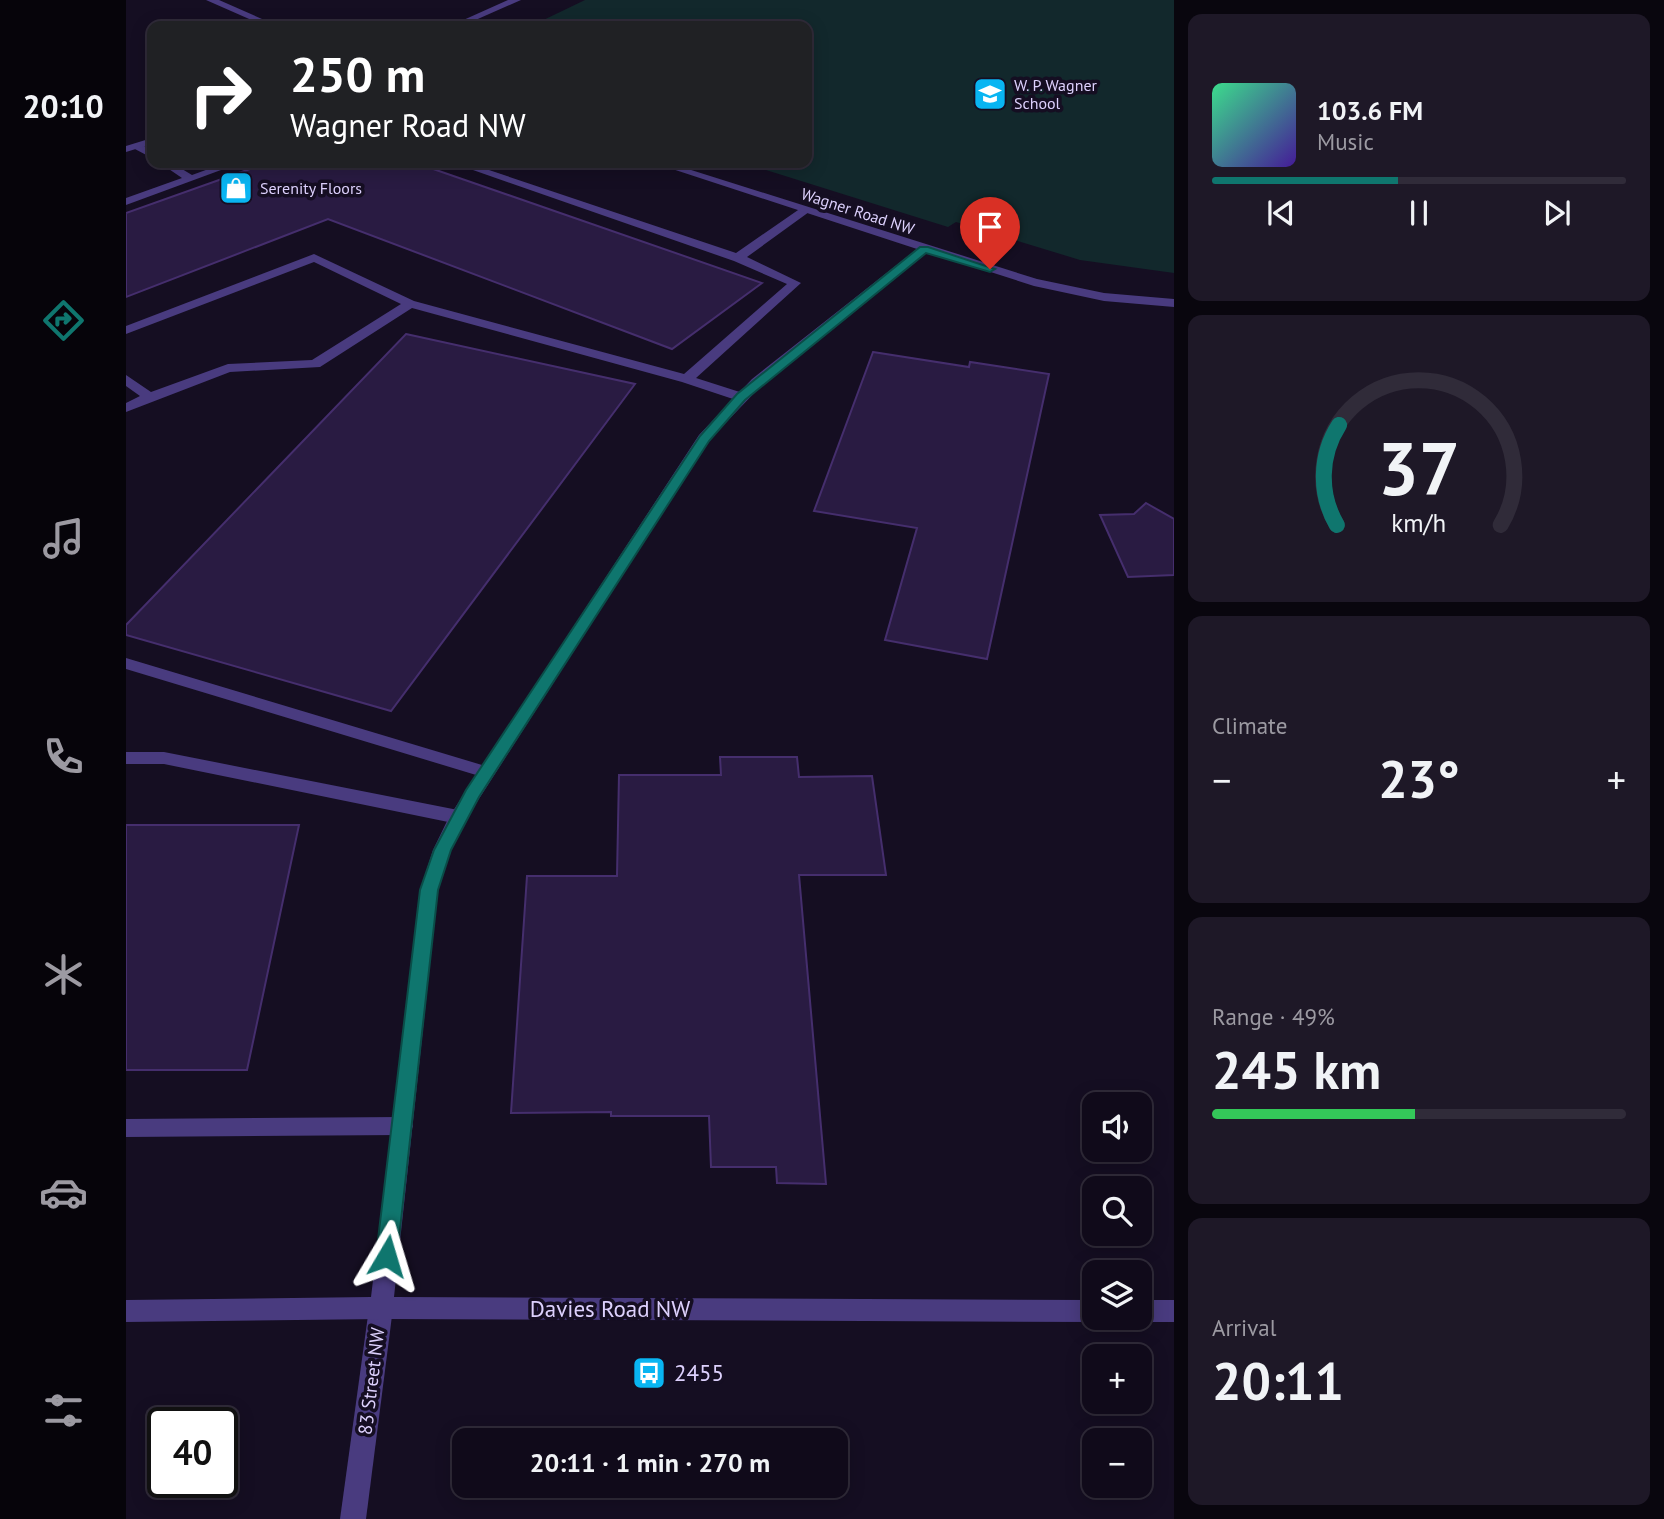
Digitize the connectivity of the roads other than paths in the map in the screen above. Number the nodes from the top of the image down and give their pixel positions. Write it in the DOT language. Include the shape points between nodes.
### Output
graph roads {
  1 [pos="211,0"];
  2 [pos="516,0"];
  3 [pos="261,21"];
  4 [pos="467,21"];
  5 [pos="172,168"];
  6 [pos="221,168"];
  7 [pos="473,168"];
  8 [pos="675,168"];
  9 [pos="191,179"];
  10 [pos="126,202"];
  11 [pos="805,210"];
  12 [pos="924,249"];
  13 [pos="738,258"];
  14 [pos="1174,303"];
  15 [pos="410,304"];
  16 [pos="126,331"];
  17 [pos="126,379"];
  18 [pos="687,379"];
  19 [pos="149,397"];
  20 [pos="741,397"];
  21 [pos="126,408"];
  22 [pos="126,663"];
  23 [pos="126,758"];
  24 [pos="486,772"];
  25 [pos="458,817"];
  26 [pos="402,1126"];
  27 [pos="126,1128"];
  28 [pos="381,1308"];
  29 [pos="126,1311"];
  30 [pos="1082,1311"];
  31 [pos="1152,1311"];
  32 [pos="1174,1311"];
  33 [pos="353,1519"];
  1 -- 3 [label="street"];
  2 -- 4 [label="street"];
  5 -- 9 [label="street"];
  6 -- 9 [label="street"];
  7 -- 13 [label="street"];
  8 -- 11 [label="street, Wagner Road NW"];
  9 -- 10 [label="street"];
  11 -- 12 [label="street, Wagner Road NW"];
  11 -- 13 [label="street"];
  12 -- 14 [label="street, Wagner Road NW" via="1067,291"];
  12 -- 20 [label="street, 83 Street NW"];
  13 -- 18 [label="street" via="794,283"];
  15 -- 16 [label="street" via="314,258"];
  15 -- 18 [label="street"];
  15 -- 19 [label="street" via="315,364 228,368"];
  17 -- 19 [label="street"];
  18 -- 20 [label="street"];
  19 -- 21 [label="street"];
  20 -- 24 [label="street, 83 Street NW" via="704,438"];
  22 -- 24 [label="street"];
  23 -- 25 [label="street" via="164,758"];
  24 -- 25 [label="street, 83 Street NW"];
  25 -- 26 [label="street, 83 Street NW" via="429,890"];
  26 -- 27 [label="street"];
  26 -- 28 [label="street, 83 Street NW"];
  28 -- 29 [label="street, Davies Road NW"];
  28 -- 30 [label="street, Davies Road NW"];
  28 -- 33 [label="street, 83 Street NW"];
  31 -- 32 [label="street"];
}
